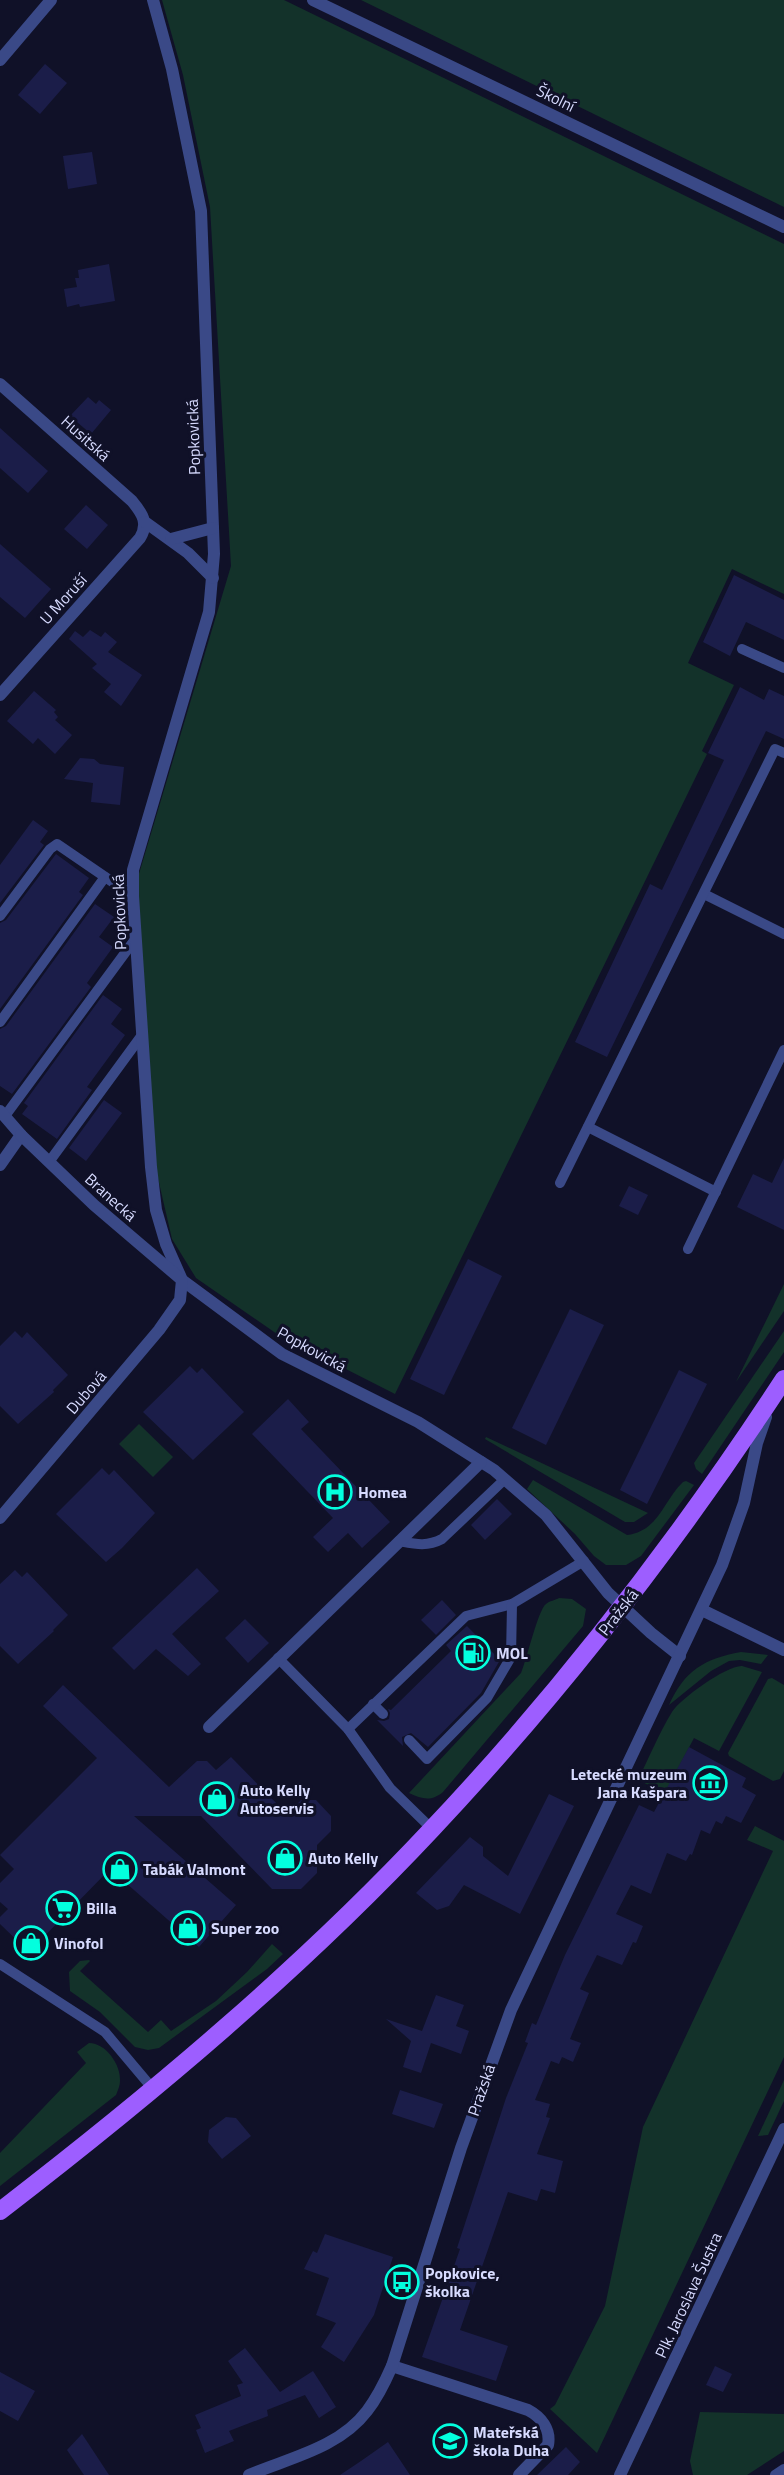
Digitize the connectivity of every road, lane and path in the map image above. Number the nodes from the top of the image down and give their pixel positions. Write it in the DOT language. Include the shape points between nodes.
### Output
graph roads {
  1 [pos="51,0"];
  2 [pos="153,0"];
  3 [pos="313,0"];
  4 [pos="0,60"];
  5 [pos="784,227"];
  6 [pos="0,384"];
  7 [pos="145,522"];
  8 [pos="213,528"];
  9 [pos="171,539"];
  10 [pos="213,578"];
  11 [pos="742,648"];
  12 [pos="784,668"];
  13 [pos="0,695"];
  14 [pos="784,753"];
  15 [pos="105,877"];
  16 [pos="704,894"];
  17 [pos="133,896"];
  18 [pos="0,915"];
  19 [pos="784,934"];
  20 [pos="136,938"];
  21 [pos="0,1022"];
  22 [pos="142,1035"];
  23 [pos="784,1050"];
  24 [pos="2,1114"];
  25 [pos="588,1127"];
  26 [pos="21,1135"];
  27 [pos="49,1162"];
  28 [pos="0,1165"];
  29 [pos="560,1183"];
  30 [pos="716,1192"];
  31 [pos="688,1249"];
  32 [pos="182,1280"];
  33 [pos="782,1382"];
  34 [pos="481,1462"];
  35 [pos="505,1479"];
  36 [pos="0,1518"];
  37 [pos="399,1541"];
  38 [pos="584,1561"];
  39 [pos="512,1604"];
  40 [pos="622,1606"];
  41 [pos="702,1610"];
  42 [pos="784,1650"];
  43 [pos="680,1656"];
  44 [pos="278,1658"];
  45 [pos="373,1704"];
  46 [pos="383,1714"];
  47 [pos="208,1727"];
  48 [pos="348,1729"];
  49 [pos="409,1740"];
  50 [pos="432,1829"];
  51 [pos="0,1964"];
  52 [pos="153,2089"];
  53 [pos="784,2129"];
  54 [pos="0,2211"];
  55 [pos="392,2366"];
  56 [pos="784,2469"];
  57 [pos="273,2470"];
  58 [pos="249,2475"];
  59 [pos="519,2475"];
  60 [pos="620,2475"];
  61 [pos="775,2475"];
  1 -- 4 [label="street"];
  2 -- 8 [label="street, Popkovická" via="172,69 201,211"];
  3 -- 5 [label="street, Školní"];
  6 -- 7 [label="street, Husitská" via="132,501"];
  7 -- 9 [label="street"];
  7 -- 13 [label="street, U Moruší" via="140,538"];
  8 -- 9 [label="street"];
  8 -- 10 [label="street, Popkovická"];
  9 -- 10 [label="street"];
  10 -- 17 [label="street, Popkovická" via="208,612 136,856"];
  11 -- 12 [label="lane"];
  14 -- 16 [label="lane" via="775,749"];
  15 -- 17 [label="lane"];
  15 -- 18 [label="lane" via="64,847 54,845"];
  15 -- 21 [label="lane"];
  16 -- 19 [label="lane"];
  16 -- 25 [label="lane"];
  17 -- 20 [label="street, Popkovická"];
  20 -- 22 [label="street, Popkovická"];
  20 -- 24 [label="lane"];
  22 -- 27 [label="lane"];
  22 -- 32 [label="street, Popkovická" via="156,1210"];
  23 -- 30 [label="lane"];
  24 -- 26 [label="street, Branecká"];
  25 -- 29 [label="lane"];
  25 -- 30 [label="lane"];
  26 -- 27 [label="street, Branecká"];
  26 -- 28 [label="street"];
  27 -- 32 [label="street, Branecká"];
  30 -- 31 [label="lane"];
  32 -- 34 [label="street, Popkovická" via="291,1359 418,1422"];
  32 -- 36 [label="street, Dubová" via="180,1300 159,1330"];
  33 -- 40 [label="main road, Pražská" via="711,1488"];
  33 -- 41 [label="street, Pražská" via="762,1427 734,1535"];
  34 -- 35 [label="street, Popkovická"];
  34 -- 37 [label="street"];
  35 -- 37 [label="lane" via="442,1539 423,1545"];
  35 -- 38 [label="street, Popkovická" via="546,1515"];
  37 -- 44 [label="street"];
  38 -- 39 [label="lane"];
  38 -- 40 [label="street, Popkovická"];
  39 -- 45 [label="lane" via="466,1616"];
  39 -- 49 [label="lane" via="511,1658 487,1698 427,1759"];
  40 -- 43 [label="street, Popkovická"];
  40 -- 50 [label="main road, Pražská"];
  41 -- 42 [label="street"];
  41 -- 43 [label="street, Pražská"];
  43 -- 55 [label="street, Pražská" via="511,2010 461,2148"];
  44 -- 47 [label="street"];
  44 -- 48 [label="lane"];
  45 -- 46 [label="lane"];
  45 -- 48 [label="lane"];
  48 -- 50 [label="lane" via="390,1788"];
  50 -- 52 [label="main road, Pražská" via="312,1948"];
  51 -- 52 [label="lane" via="105,2032"];
  52 -- 54 [label="main road, Pražská"];
  53 -- 60 [label="street, Plk. Jaroslava Šustra"];
  55 -- 57 [label="street, Pražská" via="376,2398 354,2426"];
  55 -- 59 [label="street" via="536,2414 548,2430 548,2445"];
  56 -- 61 [label="lane"];
  57 -- 58 [label="street, Pražská"];
}
